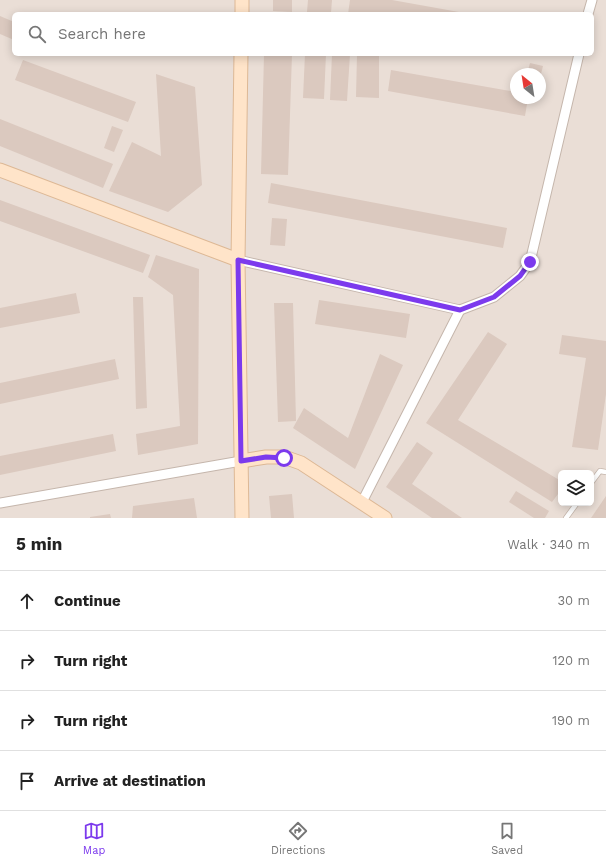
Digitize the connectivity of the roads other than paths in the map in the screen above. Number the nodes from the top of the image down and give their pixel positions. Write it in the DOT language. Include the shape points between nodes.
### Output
graph roads {
  1 [pos="242,0"];
  2 [pos="592,0"];
  3 [pos="242,12"];
  4 [pos="589,12"];
  5 [pos="241,56"];
  6 [pos="579,56"];
  7 [pos="0,170"];
  8 [pos="238,260"];
  9 [pos="460,310"];
  10 [pos="241,461"];
  11 [pos="606,472"];
  12 [pos="594,479"];
  13 [pos="362,502"];
  14 [pos="0,503"];
  15 [pos="575,506"];
  16 [pos="242,518"];
  17 [pos="385,518"];
  18 [pos="566,518"];
  1 -- 3 [label="street"];
  2 -- 4 [label="street"];
  5 -- 8 [label="street"];
  6 -- 9 [label="street" via="530,262 520,276 494,297"];
  7 -- 8 [label="street"];
  8 -- 9 [label="street"];
  8 -- 10 [label="street"];
  9 -- 13 [label="street"];
  10 -- 13 [label="street" via="266,457 290,459 301,463"];
  10 -- 14 [label="street"];
  10 -- 16 [label="street"];
  11 -- 12 [label="lane" via="600,471"];
  13 -- 17 [label="street"];
  15 -- 18 [label="lane"];
}
